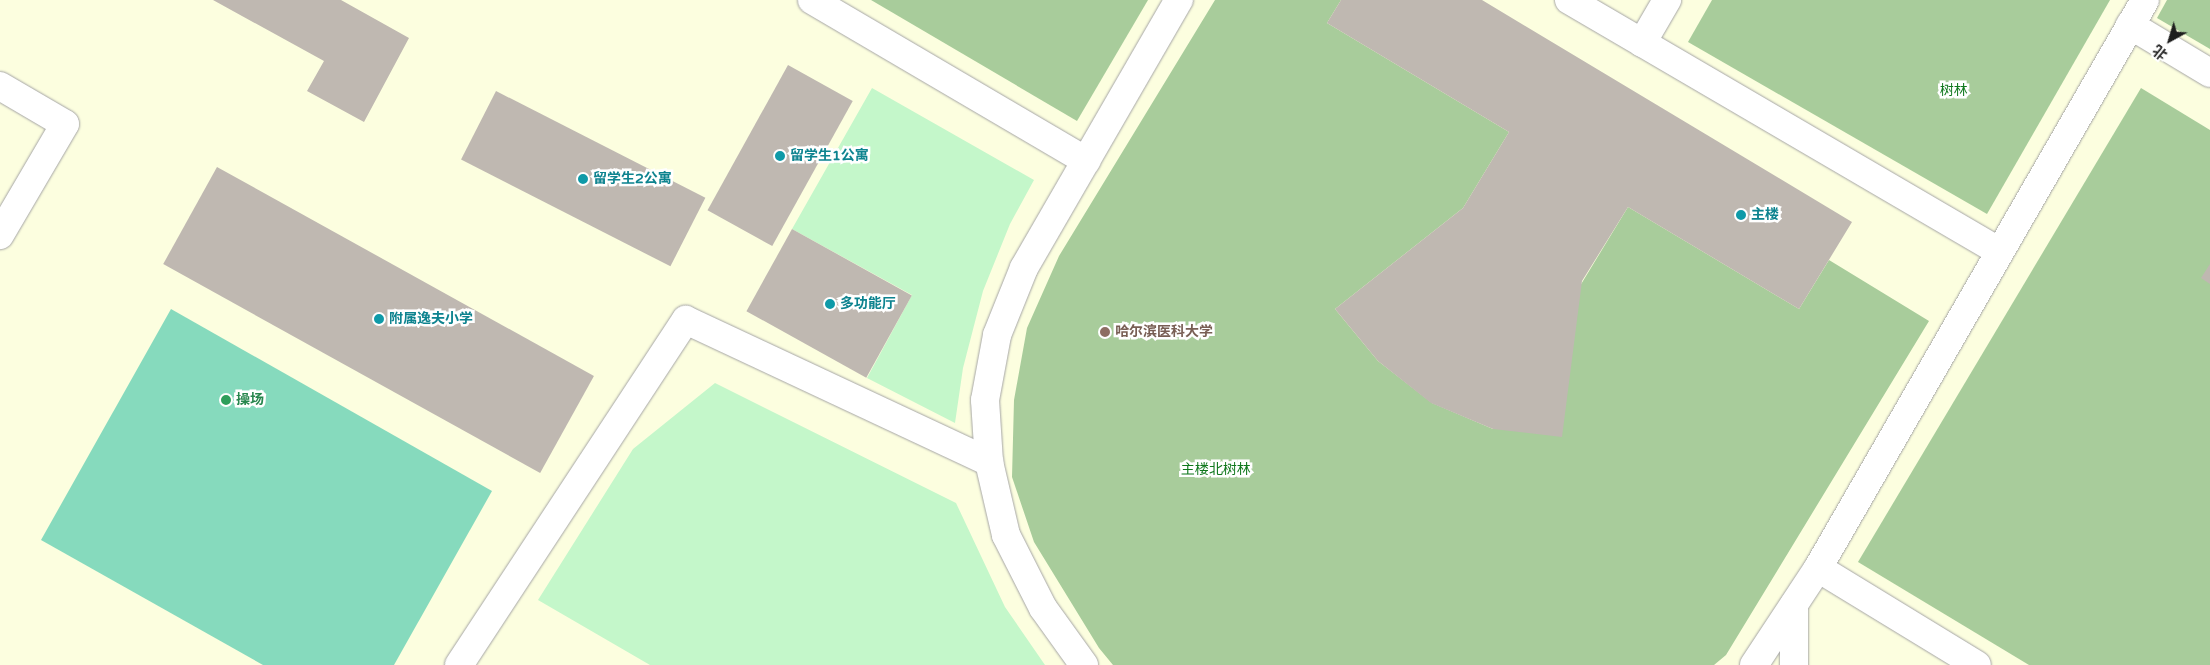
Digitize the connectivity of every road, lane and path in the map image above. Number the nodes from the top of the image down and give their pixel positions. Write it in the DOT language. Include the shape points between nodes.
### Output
graph roads {
  1 [pos="812,0"];
  2 [pos="1179,0"];
  3 [pos="1569,0"];
  4 [pos="1667,0"];
  5 [pos="2145,0"];
  6 [pos="2130,25"];
  7 [pos="1642,43"];
  8 [pos="2210,73"];
  9 [pos="0,86"];
  10 [pos="1086,161"];
  11 [pos="0,235"];
  12 [pos="2000,252"];
  13 [pos="989,462"];
  14 [pos="1818,568"];
  15 [pos="1794,605"];
  16 [pos="460,665"];
  17 [pos="1084,665"];
  18 [pos="1754,665"];
  19 [pos="1794,665"];
  20 [pos="1977,665"];
  1 -- 10 [label="street"];
  2 -- 10 [label="street"];
  3 -- 7 [label="street"];
  4 -- 7 [label="street"];
  5 -- 6 [label="street"];
  6 -- 8 [label="street"];
  6 -- 12 [label="street"];
  7 -- 12 [label="street"];
  9 -- 11 [label="street" via="65,124"];
  10 -- 13 [label="street" via="1024,268 997,335 985,400"];
  12 -- 14 [label="street"];
  13 -- 16 [label="street" via="686,320"];
  13 -- 17 [label="street" via="1006,535 1043,608"];
  14 -- 15 [label="street"];
  14 -- 20 [label="street"];
  15 -- 18 [label="street"];
  15 -- 19 [label="street"];
}
